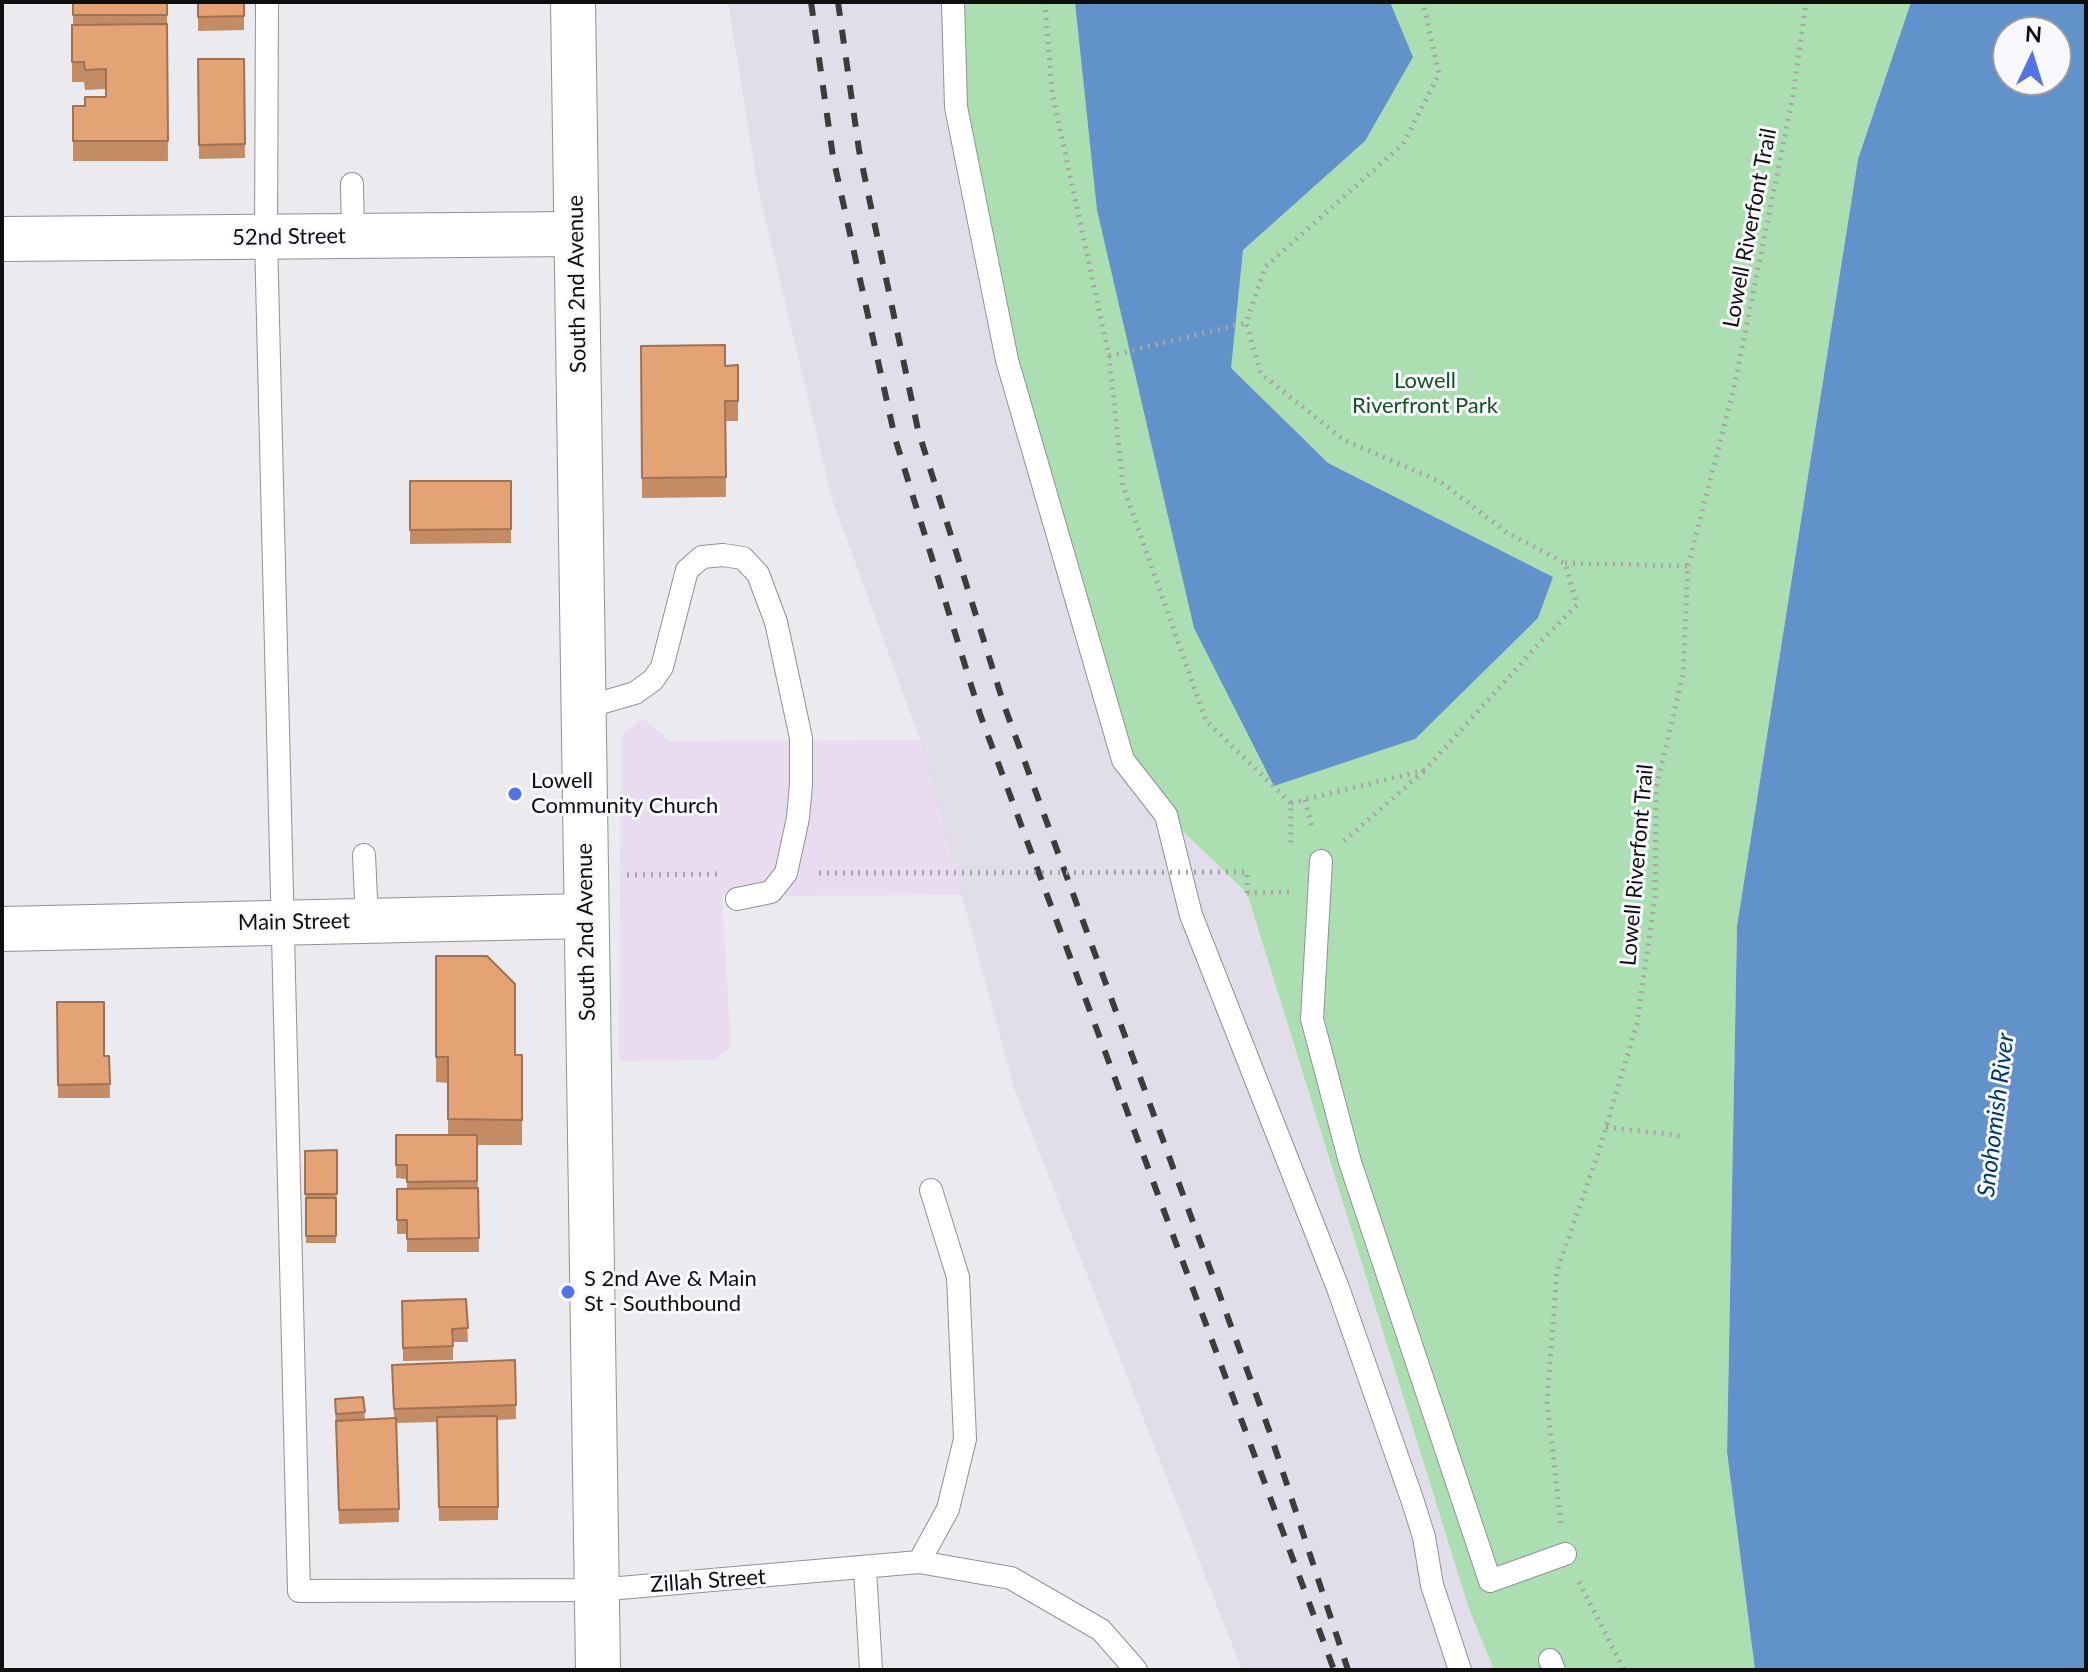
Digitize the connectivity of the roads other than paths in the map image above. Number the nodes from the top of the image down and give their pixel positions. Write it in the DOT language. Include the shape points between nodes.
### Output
graph roads {
  1 [pos="267,2"];
  2 [pos="573,2"];
  3 [pos="953,2"];
  4 [pos="352,184"];
  5 [pos="576,234"];
  6 [pos="353,237"];
  7 [pos="266,238"];
  8 [pos="2,239"];
  9 [pos="583,708"];
  10 [pos="364,855"];
  11 [pos="1321,861"];
  12 [pos="737,899"];
  13 [pos="586,916"];
  14 [pos="367,920"];
  15 [pos="283,922"];
  16 [pos="2,929"];
  17 [pos="931,1190"];
  18 [pos="1565,1554"];
  19 [pos="919,1562"];
  20 [pos="865,1569"];
  21 [pos="597,1590"];
  22 [pos="598,1670"];
  23 [pos="871,1670"];
  24 [pos="1136,1670"];
  25 [pos="1460,1670"];
  1 -- 7 [label="lane"];
  2 -- 5 [label="street, South 2nd Avenue"];
  3 -- 25 [label="lane" via="956,107 1007,360 1123,760 1166,815 1191,915 1338,1288 1413,1502 1432,1585"];
  4 -- 6 [label="lane"];
  5 -- 6 [label="street, 52nd Street"];
  5 -- 9 [label="street, South 2nd Avenue"];
  6 -- 7 [label="street, 52nd Street"];
  7 -- 8 [label="street, 52nd Street"];
  7 -- 15 [label="lane"];
  9 -- 12 [label="lane" via="635,693 653,680 662,667 687,570 702,557 743,558 758,574 776,622 798,723 801,784 786,873 771,892"];
  9 -- 13 [label="street, South 2nd Avenue"];
  10 -- 14 [label="lane"];
  11 -- 18 [label="lane" via="1312,1019 1350,1162 1490,1581"];
  13 -- 14 [label="street, Main Street"];
  13 -- 21 [label="street, South 2nd Avenue"];
  14 -- 15 [label="street, Main Street"];
  15 -- 16 [label="street, Main Street"];
  15 -- 21 [label="lane, Zillah Street" via="299,1591"];
  17 -- 19 [label="lane" via="958,1277 965,1439 948,1509"];
  19 -- 20 [label="lane, Zillah Street"];
  19 -- 24 [label="lane, Zillah Street" via="1011,1578 1101,1630"];
  20 -- 21 [label="lane, Zillah Street"];
  20 -- 23 [label="lane"];
  21 -- 22 [label="street, South 2nd Avenue"];
}
